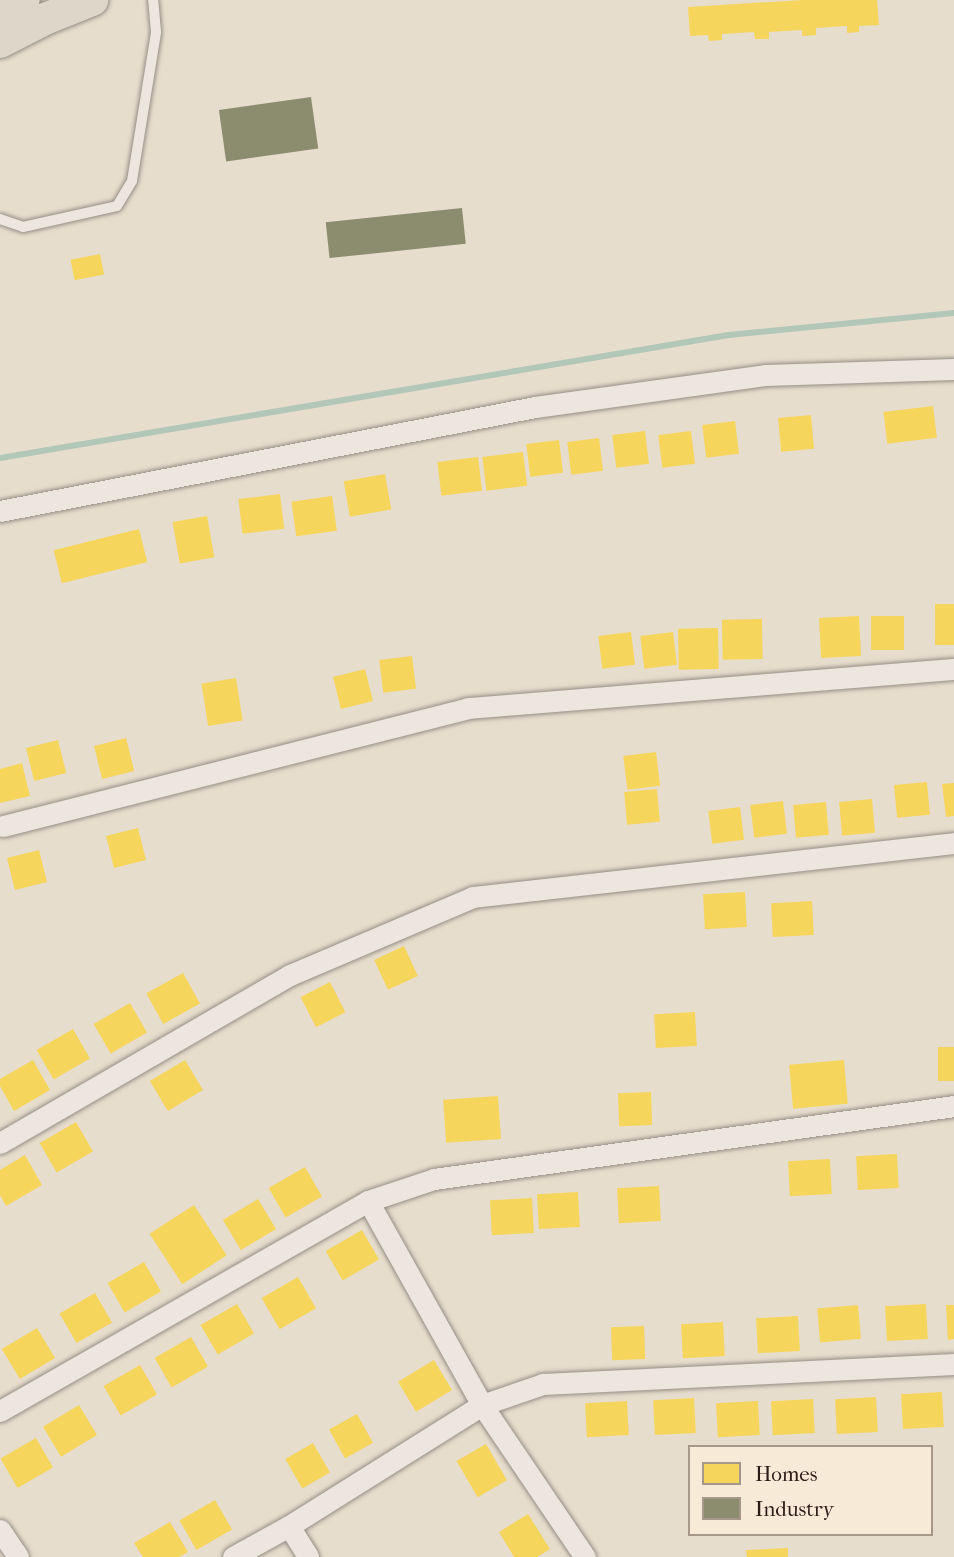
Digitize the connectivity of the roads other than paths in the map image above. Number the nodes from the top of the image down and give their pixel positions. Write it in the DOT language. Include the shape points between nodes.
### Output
graph roads {
  1 [pos="24,0"];
  2 [pos="92,0"];
  3 [pos="153,0"];
  4 [pos="0,11"];
  5 [pos="0,42"];
  6 [pos="0,219"];
  7 [pos="954,369"];
  8 [pos="0,511"];
  9 [pos="954,669"];
  10 [pos="3,826"];
  11 [pos="954,843"];
  12 [pos="954,1106"];
  13 [pos="0,1143"];
  14 [pos="368,1201"];
  15 [pos="954,1364"];
  16 [pos="482,1405"];
  17 [pos="0,1411"];
  18 [pos="289,1526"];
  19 [pos="0,1530"];
  20 [pos="18,1557"];
  21 [pos="233,1557"];
  22 [pos="308,1557"];
  23 [pos="586,1557"];
  1 -- 4 [label="main road"];
  2 -- 5 [label="main road"];
  3 -- 6 [label="lane" via="156,32 132,181 117,206 23,227"];
  7 -- 8 [label="street" via="765,376 535,407"];
  9 -- 10 [label="street" via="468,708"];
  11 -- 13 [label="street" via="473,897 290,975"];
  12 -- 14 [label="street" via="434,1179"];
  14 -- 16 [label="street"];
  14 -- 17 [label="street"];
  15 -- 16 [label="street" via="543,1384"];
  16 -- 18 [label="street"];
  16 -- 23 [label="street"];
  18 -- 21 [label="street"];
  18 -- 22 [label="street"];
  19 -- 20 [label="street"];
}
